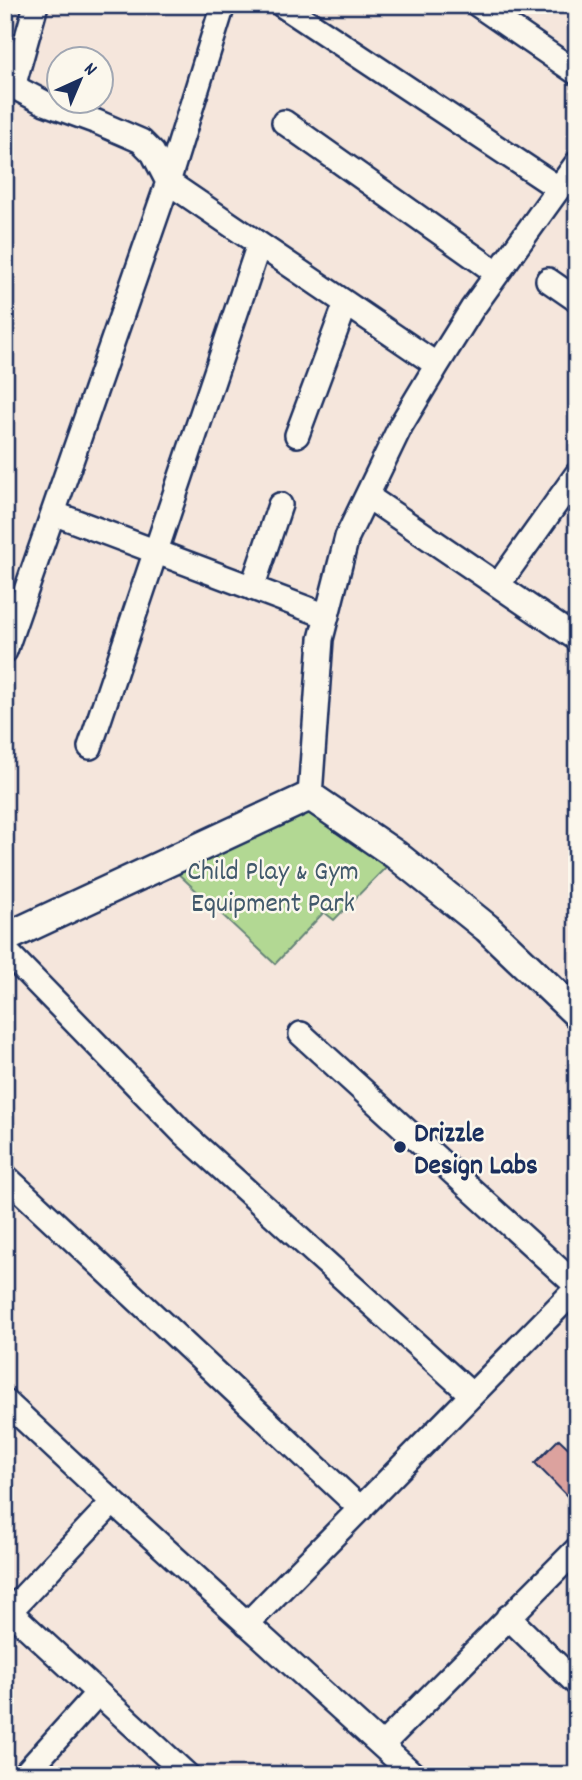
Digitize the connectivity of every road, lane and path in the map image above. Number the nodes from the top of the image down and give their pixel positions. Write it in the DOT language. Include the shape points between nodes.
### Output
graph roads {
  1 [pos="36,5"];
  2 [pos="223,5"];
  3 [pos="282,5"];
  4 [pos="478,5"];
  5 [pos="577,74"];
  6 [pos="284,122"];
  7 [pos="577,163"];
  8 [pos="168,182"];
  9 [pos="558,188"];
  10 [pos="259,244"];
  11 [pos="497,274"];
  12 [pos="548,280"];
  13 [pos="577,300"];
  14 [pos="346,303"];
  15 [pos="437,365"];
  16 [pos="297,435"];
  17 [pos="577,474"];
  18 [pos="367,496"];
  19 [pos="280,505"];
  20 [pos="53,513"];
  21 [pos="156,552"];
  22 [pos="498,585"];
  23 [pos="253,588"];
  24 [pos="327,616"];
  25 [pos="577,639"];
  26 [pos="6,647"];
  27 [pos="90,747"];
  28 [pos="310,796"];
  29 [pos="5,938"];
  30 [pos="5,950"];
  31 [pos="577,1014"];
  32 [pos="300,1034"];
  33 [pos="5,1176"];
  34 [pos="577,1287"];
  35 [pos="472,1395"];
  36 [pos="5,1401"];
  37 [pos="113,1502"];
  38 [pos="361,1509"];
  39 [pos="577,1549"];
  40 [pos="8,1609"];
  41 [pos="508,1617"];
  42 [pos="247,1624"];
  43 [pos="577,1684"];
  44 [pos="98,1693"];
  45 [pos="382,1745"];
  46 [pos="5,1767"];
  47 [pos="14,1775"];
  48 [pos="24,1775"];
  49 [pos="186,1775"];
  50 [pos="414,1775"];
  1 -- 8 [label="street" via="15,80 18,89 141,141"];
  2 -- 8 [label="street"];
  3 -- 9 [label="street"];
  4 -- 5 [label="street"];
  6 -- 11 [label="street"];
  7 -- 9 [label="street"];
  8 -- 10 [label="street"];
  8 -- 20 [label="street"];
  9 -- 11 [label="street"];
  10 -- 14 [label="street"];
  10 -- 21 [label="street"];
  11 -- 15 [label="street"];
  12 -- 13 [label="street"];
  14 -- 15 [label="street"];
  14 -- 16 [label="street"];
  15 -- 18 [label="street"];
  17 -- 22 [label="street"];
  18 -- 22 [label="street"];
  18 -- 24 [label="street" via="347,537"];
  19 -- 23 [label="street"];
  20 -- 21 [label="street"];
  20 -- 26 [label="street"];
  21 -- 23 [label="street"];
  21 -- 27 [label="street"];
  22 -- 25 [label="street"];
  23 -- 24 [label="street"];
  24 -- 28 [label="street" via="321,639"];
  28 -- 29 [label="street"];
  28 -- 31 [label="street" via="396,855 487,928"];
  30 -- 35 [label="street" via="184,1134"];
  32 -- 34 [label="street"];
  33 -- 38 [label="street"];
  34 -- 35 [label="street"];
  35 -- 38 [label="street"];
  36 -- 37 [label="street"];
  37 -- 40 [label="street"];
  37 -- 42 [label="street"];
  38 -- 42 [label="street"];
  39 -- 41 [label="street"];
  40 -- 44 [label="street"];
  41 -- 43 [label="street"];
  41 -- 45 [label="street"];
  42 -- 45 [label="street"];
  44 -- 48 [label="street"];
  44 -- 49 [label="street"];
  45 -- 50 [label="street"];
  46 -- 47 [label="street"];
}
